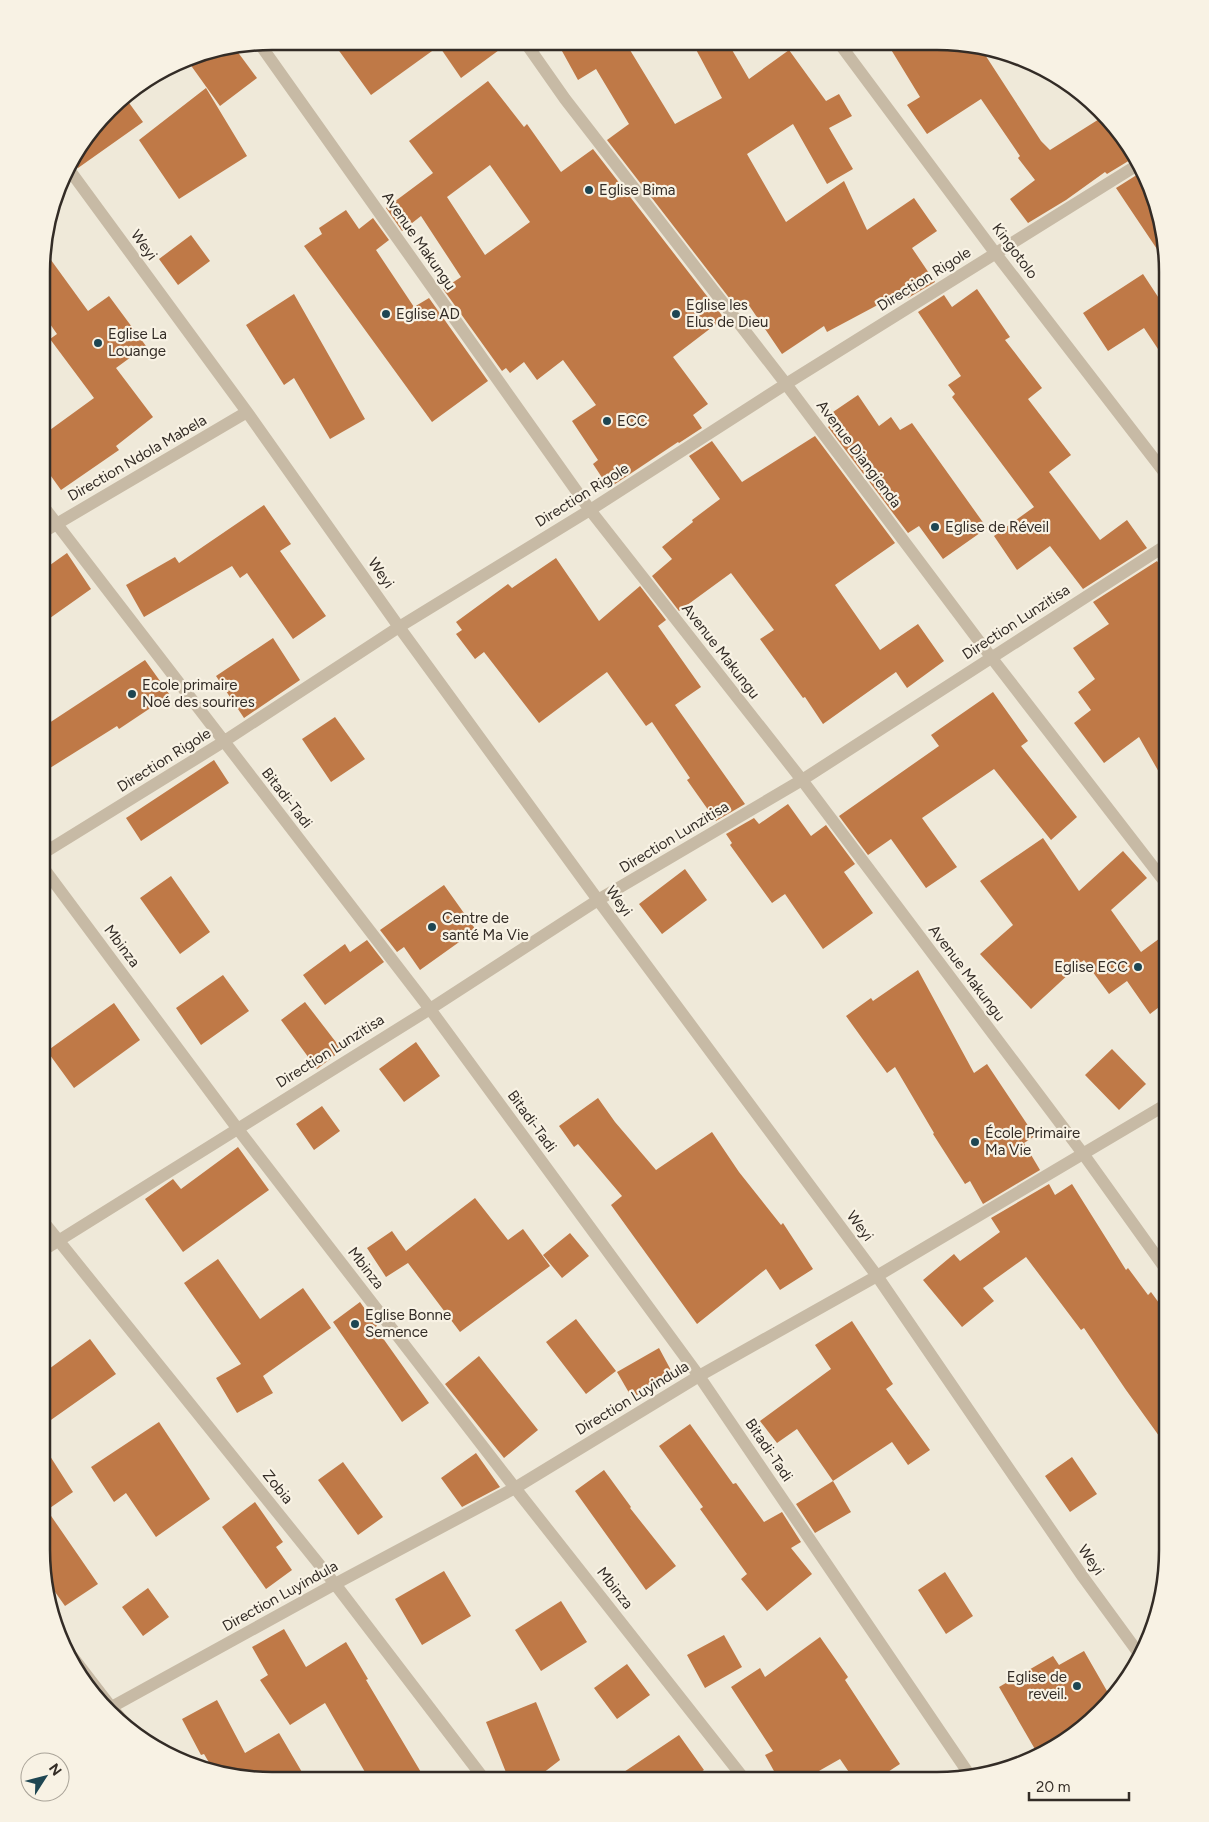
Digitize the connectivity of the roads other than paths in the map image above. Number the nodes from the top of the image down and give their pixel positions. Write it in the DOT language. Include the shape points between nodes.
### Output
graph roads {
  1 [pos="264,50"];
  2 [pos="530,50"];
  3 [pos="844,50"];
  4 [pos="1133,168"];
  5 [pos="73,175"];
  6 [pos="996,254"];
  7 [pos="786,384"];
  8 [pos="247,412"];
  9 [pos="1159,465"];
  10 [pos="590,510"];
  11 [pos="50,516"];
  12 [pos="56,524"];
  13 [pos="50,528"];
  14 [pos="1159,550"];
  15 [pos="400,627"];
  16 [pos="991,657"];
  17 [pos="223,742"];
  18 [pos="802,780"];
  19 [pos="50,849"];
  20 [pos="1159,874"];
  21 [pos="50,877"];
  22 [pos="598,900"];
  23 [pos="430,1009"];
  24 [pos="1159,1109"];
  25 [pos="237,1128"];
  26 [pos="1084,1155"];
  27 [pos="50,1230"];
  28 [pos="58,1241"];
  29 [pos="50,1246"];
  30 [pos="1159,1260"];
  31 [pos="877,1276"];
  32 [pos="699,1376"];
  33 [pos="516,1488"];
  34 [pos="335,1584"];
  35 [pos="1136,1649"];
  36 [pos="114,1705"];
  37 [pos="966,1770"];
  38 [pos="478,1772"];
  39 [pos="739,1772"];
  1 -- 10 [label="street, Avenue Makungu"];
  2 -- 7 [label="street, Avenue Diangienda" via="564,99"];
  3 -- 6 [label="street, Kingotolo"];
  4 -- 6 [label="street, Direction Rigole"];
  5 -- 8 [label="street, Weyi"];
  6 -- 7 [label="street, Direction Rigole"];
  6 -- 9 [label="street, Kingotolo"];
  7 -- 10 [label="street, Direction Rigole"];
  7 -- 16 [label="street, Avenue Diangienda"];
  8 -- 12 [label="street, Direction Ndola Mabela"];
  8 -- 15 [label="street, Weyi"];
  10 -- 15 [label="street, Direction Rigole"];
  10 -- 18 [label="street, Avenue Makungu"];
  11 -- 12 [label="street, Bitadi-Tadi"];
  12 -- 13 [label="street, Direction Ndola Mabela"];
  12 -- 17 [label="street, Bitadi-Tadi"];
  14 -- 16 [label="street, Direction Lunzitisa"];
  15 -- 17 [label="street, Direction Rigole"];
  15 -- 22 [label="street, Weyi"];
  16 -- 18 [label="street, Direction Lunzitisa"];
  16 -- 20 [label="street, Avenue Diangienda"];
  17 -- 19 [label="street, Direction Rigole"];
  17 -- 23 [label="street, Bitadi-Tadi"];
  18 -- 22 [label="street, Direction Lunzitisa"];
  18 -- 26 [label="street, Avenue Makungu"];
  21 -- 25 [label="street, Mbinza"];
  22 -- 23 [label="street, Direction Lunzitisa"];
  22 -- 31 [label="street, Weyi"];
  23 -- 25 [label="street, Direction Lunzitisa"];
  23 -- 32 [label="street, Bitadi-Tadi"];
  24 -- 26 [label="street, Direction Luyindula"];
  25 -- 28 [label="street, Direction Lunzitisa"];
  25 -- 33 [label="street, Mbinza"];
  26 -- 30 [label="street, Avenue Makungu"];
  26 -- 31 [label="street, Direction Luyindula"];
  27 -- 28 [label="street, Zobia"];
  28 -- 29 [label="street, Direction Lunzitisa"];
  28 -- 34 [label="street, Zobia"];
  31 -- 32 [label="street, Direction Luyindula"];
  31 -- 35 [label="street, Weyi"];
  32 -- 33 [label="street, Direction Luyindula"];
  32 -- 37 [label="street, Bitadi-Tadi"];
  33 -- 34 [label="street, Direction Luyindula"];
  33 -- 39 [label="street, Mbinza"];
  34 -- 36 [label="street, Direction Luyindula"];
  34 -- 38 [label="street, Zobia"];
}
